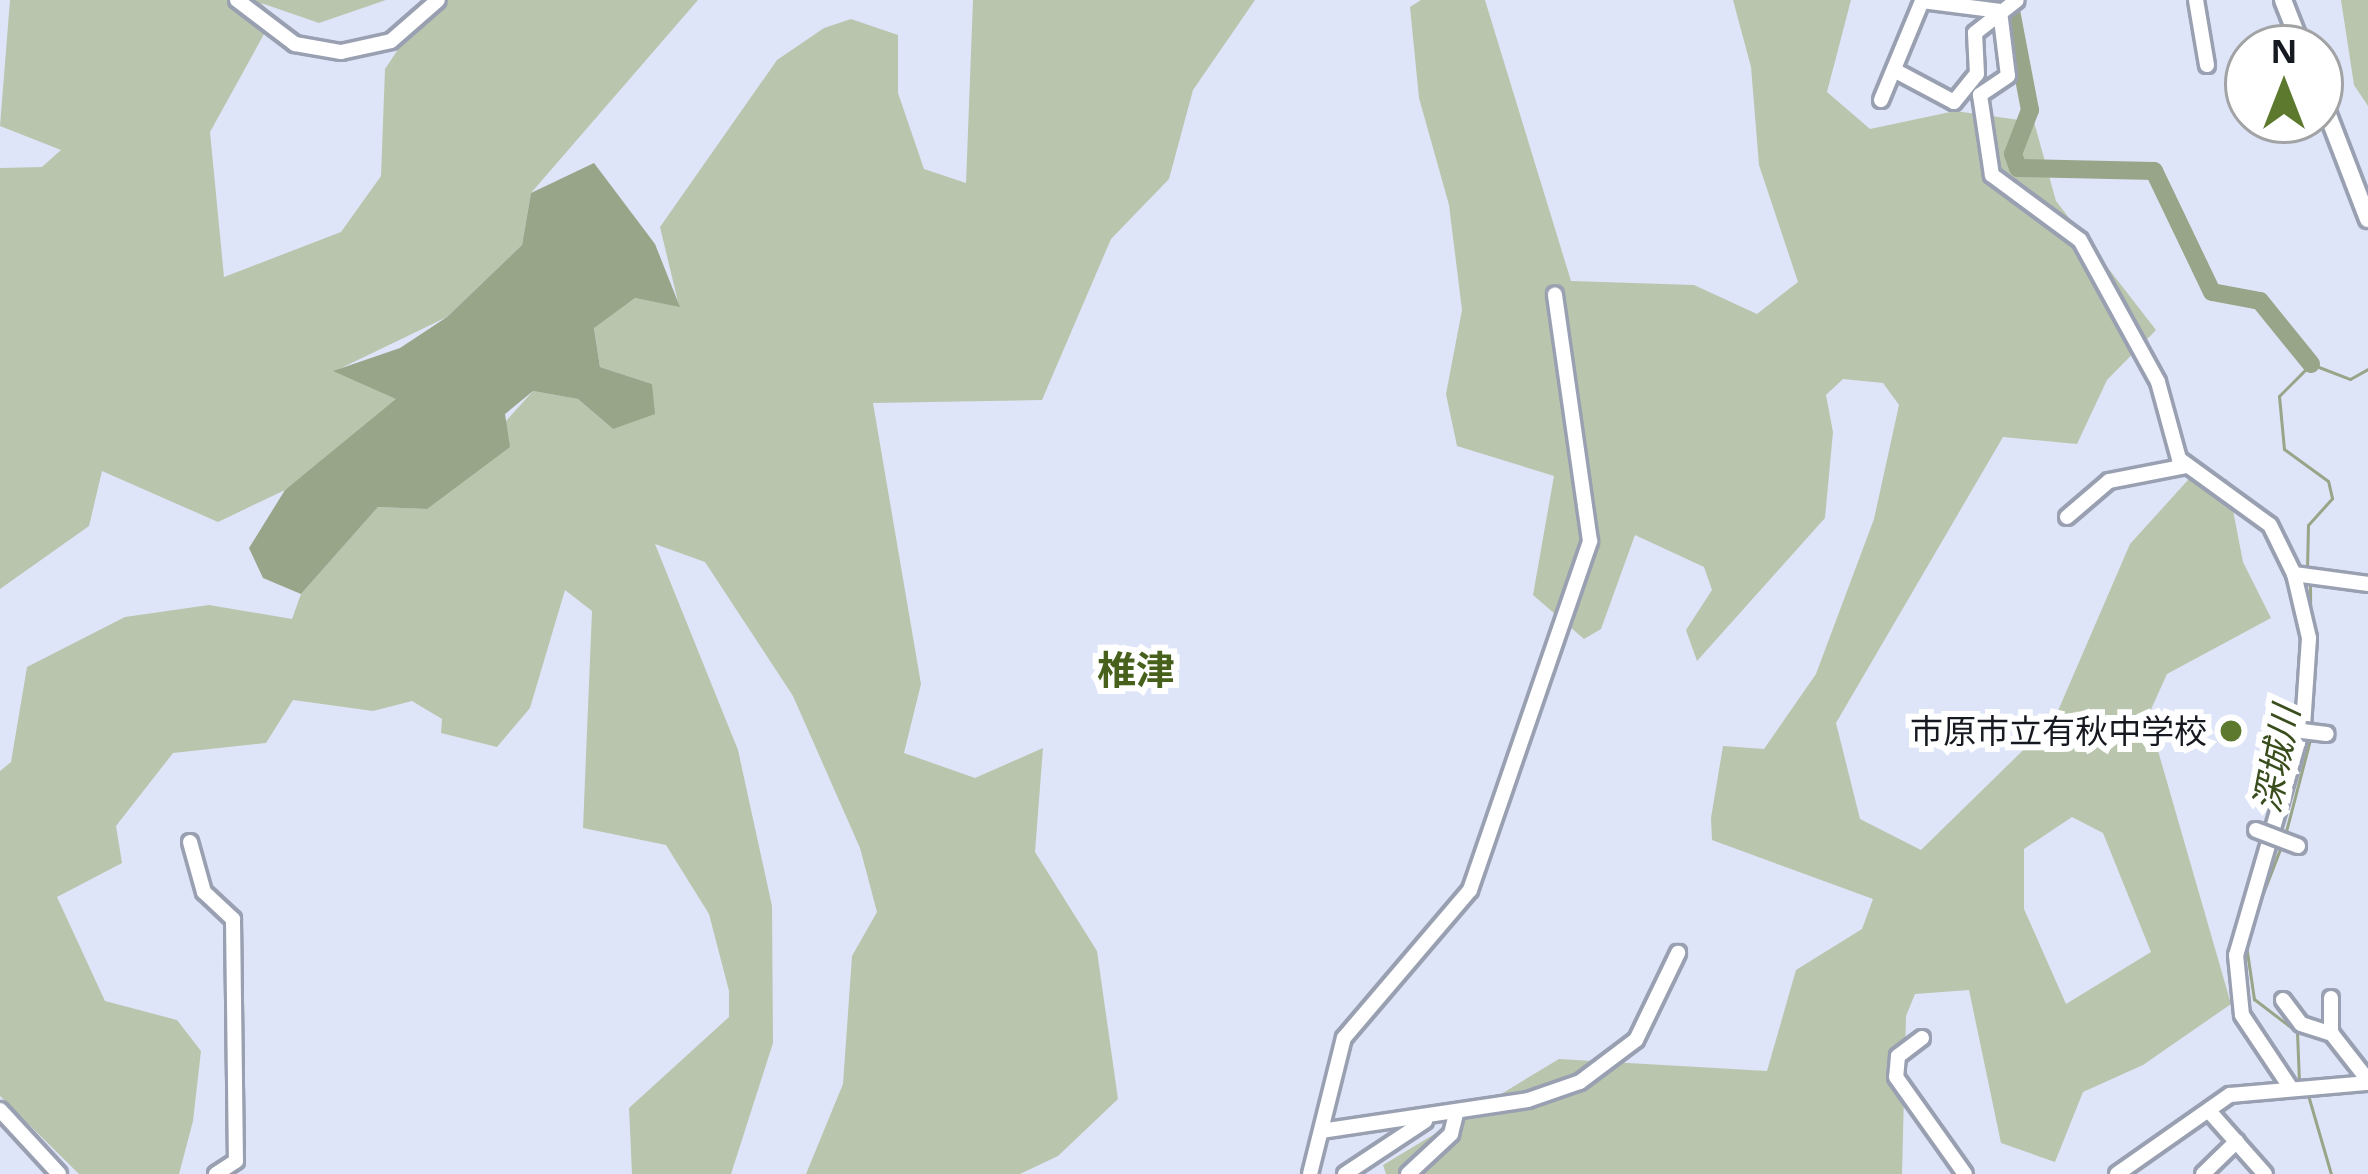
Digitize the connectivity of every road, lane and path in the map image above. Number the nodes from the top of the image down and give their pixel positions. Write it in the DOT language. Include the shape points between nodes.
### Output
graph roads {
  1 [pos="237,0"];
  2 [pos="438,0"];
  3 [pos="2017,0"];
  4 [pos="2196,0"];
  5 [pos="2000,10"];
  6 [pos="2207,64"];
  7 [pos="1894,70"];
  8 [pos="1881,100"];
  9 [pos="2339,144"];
  10 [pos="2368,218"];
  11 [pos="1555,294"];
  12 [pos="2187,466"];
  13 [pos="2067,517"];
  14 [pos="2294,574"];
  15 [pos="2368,584"];
  16 [pos="2278,728"];
  17 [pos="2327,734"];
  18 [pos="2256,830"];
  19 [pos="190,842"];
  20 [pos="2298,847"];
  21 [pos="1678,952"];
  22 [pos="2330,998"];
  23 [pos="2283,1000"];
  24 [pos="2331,1033"];
  25 [pos="1922,1038"];
  26 [pos="2368,1082"];
  27 [pos="2290,1087"];
  28 [pos="0,1111"];
  29 [pos="2209,1111"];
  30 [pos="1456,1114"];
  31 [pos="1390,1129"];
  32 [pos="1321,1131"];
  33 [pos="2237,1141"];
  34 [pos="59,1174"];
  35 [pos="216,1174"];
  36 [pos="1310,1174"];
  37 [pos="1345,1174"];
  38 [pos="1408,1174"];
  39 [pos="1965,1174"];
  40 [pos="2116,1174"];
  41 [pos="2203,1174"];
  42 [pos="2265,1174"];
  1 -- 2 [label="street" via="296,44 341,52 391,41"];
  3 -- 5 [label="street"];
  4 -- 6 [label="street"];
  5 -- 7 [label="street" via="1922,1"];
  5 -- 7 [label="street" via="1976,33 1977,74 1954,102"];
  5 -- 12 [label="street" via="2008,76 1980,95 1992,175 2062,223 2105,275"];
  7 -- 8 [label="street"];
  9 -- 10 [label="main road"];
  11 -- 32 [label="street" via="1590,541 1470,890 1344,1038"];
  12 -- 13 [label="street" via="2109,481"];
  12 -- 14 [label="street" via="2270,525"];
  14 -- 15 [label="street"];
  14 -- 27 [label="street" via="2309,638 2303,725 2236,955 2242,1015"];
  16 -- 17 [label="street, bridge"];
  18 -- 20 [label="street, bridge"];
  19 -- 35 [label="street" via="204,892 233,919 236,1161"];
  21 -- 30 [label="street" via="1636,1040 1580,1082"];
  22 -- 24 [label="street"];
  23 -- 24 [label="street" via="2301,1024"];
  24 -- 26 [label="street"];
  25 -- 39 [label="street" via="1898,1056 1897,1078"];
  26 -- 27 [label="street"];
  27 -- 29 [label="street" via="2254,1087"];
  28 -- 34 [label="street"];
  29 -- 33 [label="street"];
  29 -- 40 [label="street"];
  30 -- 31 [label="street"];
  30 -- 38 [label="street" via="1451,1134"];
  31 -- 32 [label="street"];
  31 -- 37 [label="street"];
  32 -- 36 [label="street"];
  33 -- 41 [label="street"];
  33 -- 42 [label="street"];
}
